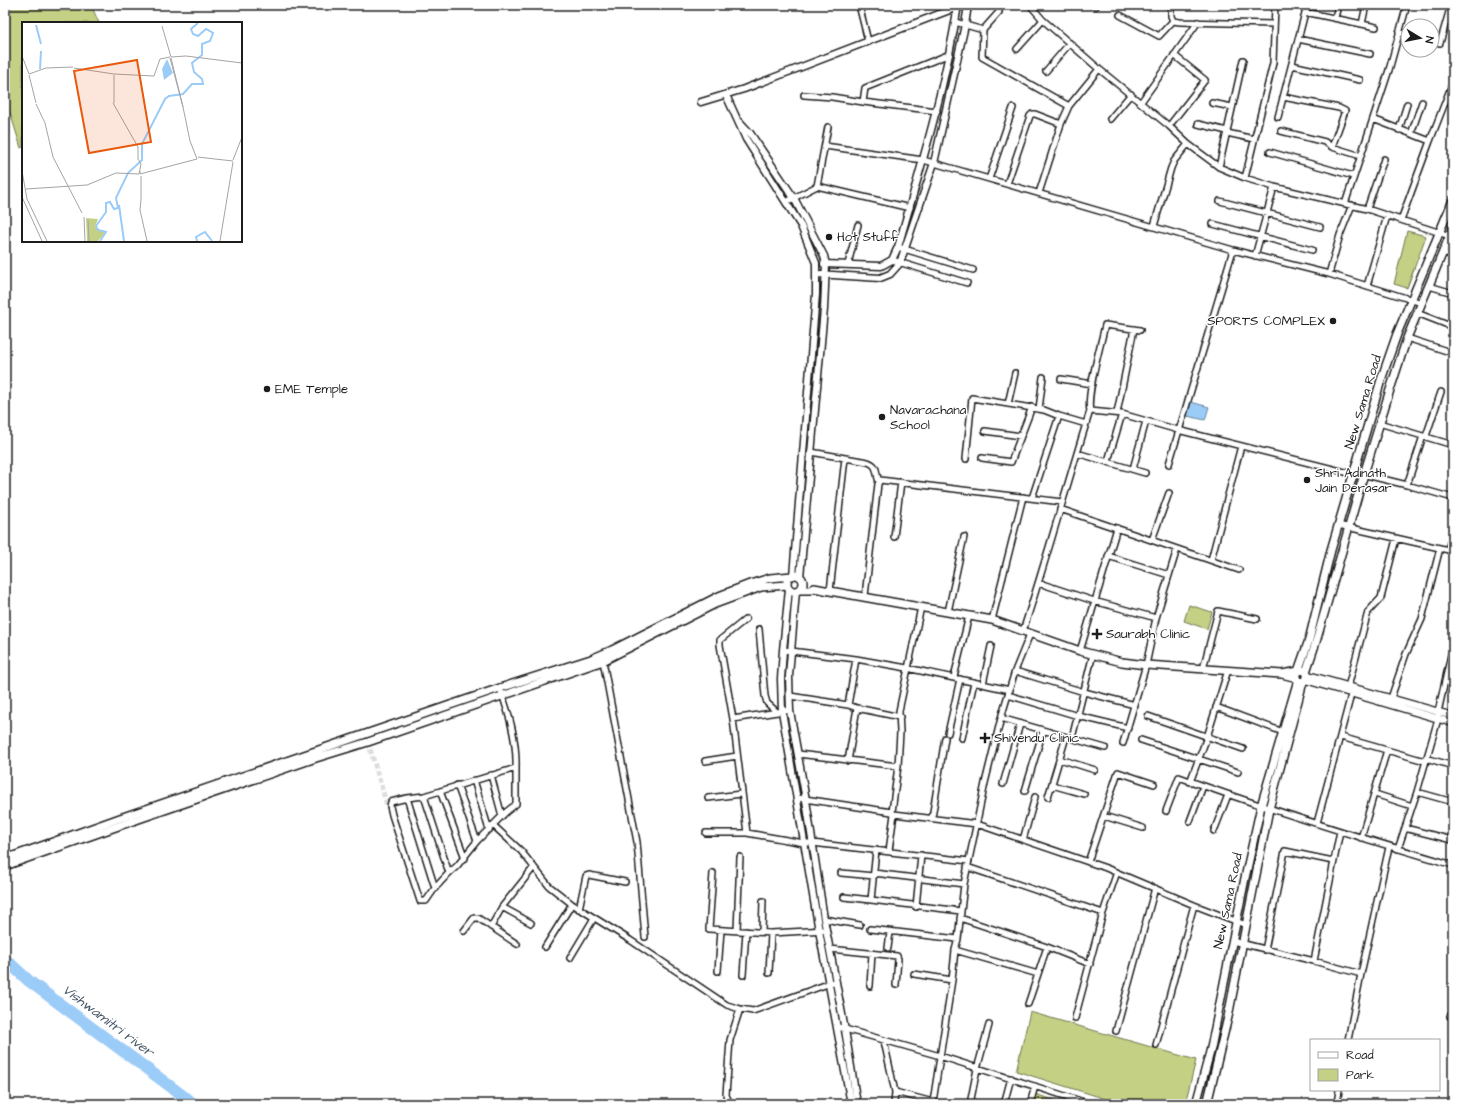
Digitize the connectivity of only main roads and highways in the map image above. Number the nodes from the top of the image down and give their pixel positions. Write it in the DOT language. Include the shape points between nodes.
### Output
graph roads {
  1 [pos="1453,200"];
  2 [pos="1453,228"];
  3 [pos="797,577"];
  4 [pos="793,588"];
  5 [pos="814,588"];
  6 [pos="680,618"];
  7 [pos="1313,641"];
  8 [pos="599,660"];
  9 [pos="1302,677"];
  10 [pos="1294,706"];
  11 [pos="5,859"];
  12 [pos="5,866"];
  13 [pos="1210,1052"];
  14 [pos="1219,1054"];
  15 [pos="1196,1104"];
  16 [pos="1207,1104"];
  1 -- 7 [label="main road, New Sama Road" via="1381,380 1331,550"];
  2 -- 7 [label="main road, New Sama Road" via="1407,338"];
  3 -- 4 [label="main road" via="788,579"];
  3 -- 4 [label="main road" via="802,586"];
  3 -- 5 [label="main road"];
  3 -- 6 [label="main road" via="770,578 750,584 719,596"];
  4 -- 5 [label="main road"];
  4 -- 6 [label="main road" via="758,588"];
  5 -- 9 [label="main road" via="992,620 1122,662"];
  6 -- 8 [label="main road" via="612,650"];
  7 -- 9 [label="main road"];
  8 -- 11 [label="main road" via="500,688"];
  8 -- 12 [label="main road" via="503,696"];
  9 -- 10 [label="main road"];
  10 -- 13 [label="main road, New Sama Road" via="1283,732 1261,806"];
  10 -- 14 [label="main road, New Sama Road" via="1269,809"];
  13 -- 14 [label="main road"];
  13 -- 15 [label="main road, New Sama Road"];
  14 -- 16 [label="main road, New Sama Road"];
}
